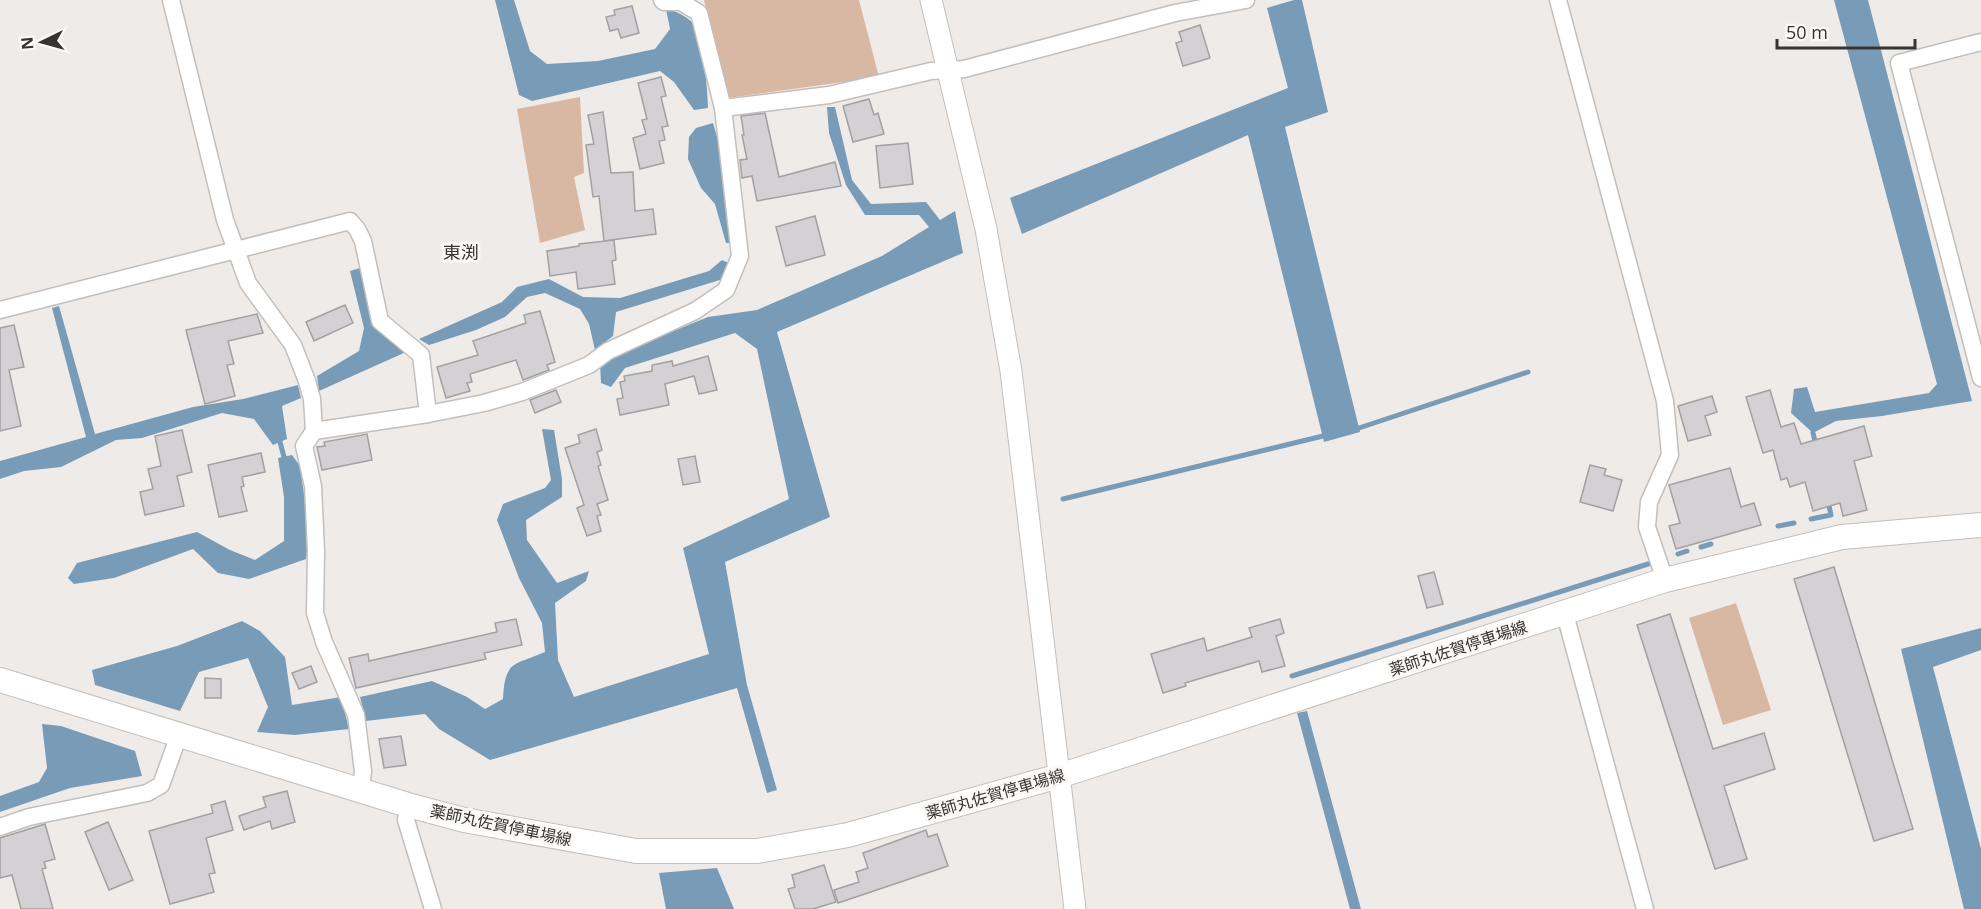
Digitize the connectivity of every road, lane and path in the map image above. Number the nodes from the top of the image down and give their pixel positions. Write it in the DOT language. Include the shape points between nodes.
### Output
graph roads {
  1 [pos="171,0"];
  2 [pos="931,0"];
  3 [pos="1246,0"];
  4 [pos="1558,0"];
  5 [pos="663,1"];
  6 [pos="1981,42"];
  7 [pos="948,70"];
  8 [pos="723,108"];
  9 [pos="235,249"];
  10 [pos="0,309"];
  11 [pos="1981,378"];
  12 [pos="428,414"];
  13 [pos="314,431"];
  14 [pos="1981,525"];
  15 [pos="1665,580"];
  16 [pos="1565,614"];
  17 [pos="0,680"];
  18 [pos="179,735"];
  19 [pos="1059,776"];
  20 [pos="361,790"];
  21 [pos="408,805"];
  22 [pos="0,827"];
  23 [pos="432,909"];
  24 [pos="1075,909"];
  25 [pos="1645,909"];
  1 -- 9 [label="street"];
  2 -- 7 [label="street"];
  3 -- 7 [label="street" via="1175,13"];
  4 -- 15 [label="street" via="1665,401 1670,455 1649,502 1647,527"];
  5 -- 8 [label="street" via="681,2 699,13"];
  6 -- 11 [label="street" via="1899,63"];
  7 -- 8 [label="street" via="829,95"];
  7 -- 19 [label="street" via="987,229 1011,371"];
  8 -- 12 [label="street" via="740,256 726,290 695,311 589,365 522,392"];
  9 -- 10 [label="street"];
  9 -- 12 [label="street" via="350,221 363,241 380,321 421,355"];
  9 -- 13 [label="street" via="248,283 293,345 312,399"];
  12 -- 13 [label="street"];
  13 -- 20 [label="street" via="304,446 313,486 315,613 354,711 363,771"];
  14 -- 15 [label="main road, 薬師丸佐賀停車場線" via="1842,537"];
  15 -- 16 [label="main road, 薬師丸佐賀停車場線"];
  16 -- 19 [label="main road, 薬師丸佐賀停車場線"];
  16 -- 25 [label="street"];
  17 -- 18 [label="main road, 薬師丸佐賀停車場線"];
  18 -- 20 [label="main road, 薬師丸佐賀停車場線"];
  18 -- 22 [label="street" via="160,784 147,793 29,817"];
  19 -- 21 [label="main road, 薬師丸佐賀停車場線" via="848,835 757,851 636,851 464,820"];
  19 -- 24 [label="street"];
  20 -- 21 [label="main road, 薬師丸佐賀停車場線"];
  21 -- 23 [label="street" via="406,819"];
}
